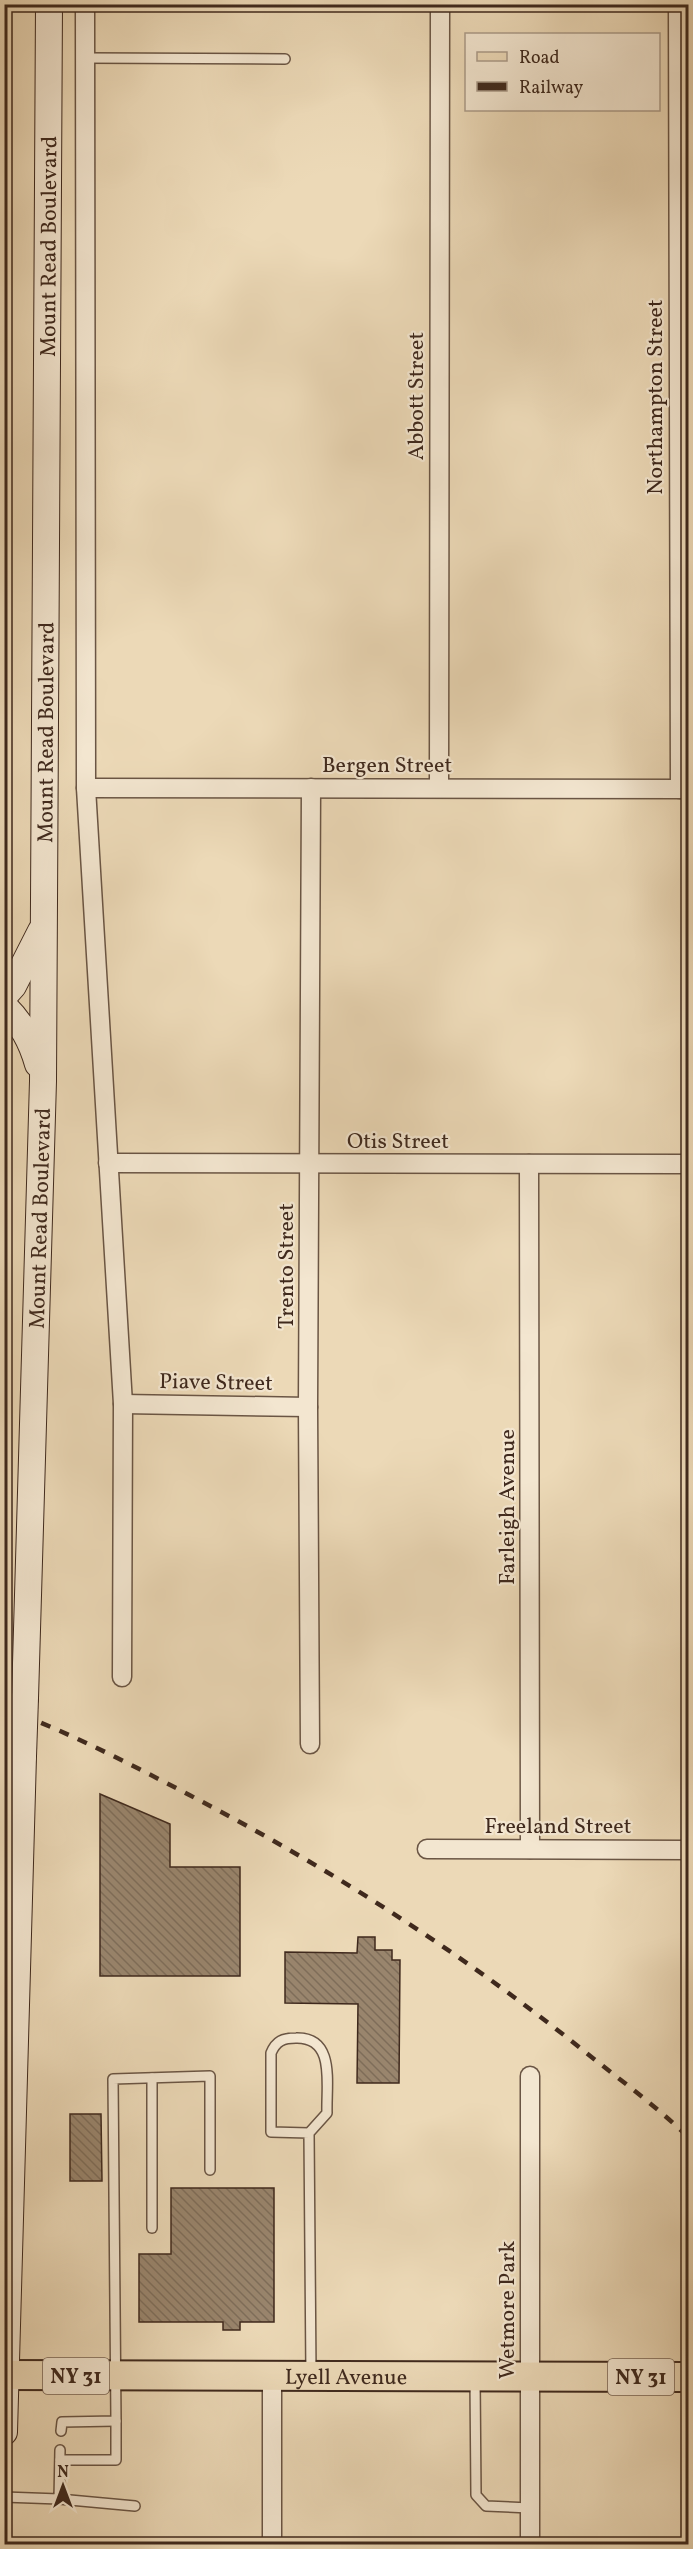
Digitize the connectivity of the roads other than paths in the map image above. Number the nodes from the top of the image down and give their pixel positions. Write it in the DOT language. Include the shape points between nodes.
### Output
graph roads {
  1 [pos="49,4"];
  2 [pos="85,4"];
  3 [pos="440,4"];
  4 [pos="678,4"];
  5 [pos="85,58"];
  6 [pos="285,60"];
  7 [pos="86,788"];
  8 [pos="312,788"];
  9 [pos="439,788"];
  10 [pos="684,789"];
  11 [pos="44,924"];
  12 [pos="4,996"];
  13 [pos="4,1006"];
  14 [pos="44,1081"];
  15 [pos="108,1163"];
  16 [pos="310,1164"];
  17 [pos="529,1164"];
  18 [pos="688,1164"];
  19 [pos="123,1404"];
  20 [pos="308,1407"];
  21 [pos="122,1677"];
  22 [pos="310,1744"];
  23 [pos="427,1849"];
  24 [pos="530,1849"];
  25 [pos="688,1850"];
  26 [pos="530,2076"];
  27 [pos="152,2078"];
  28 [pos="309,2133"];
  29 [pos="210,2170"];
  30 [pos="152,2228"];
  31 [pos="5,2375"];
  32 [pos="115,2376"];
  33 [pos="272,2376"];
  34 [pos="311,2376"];
  35 [pos="476,2377"];
  36 [pos="530,2377"];
  37 [pos="688,2378"];
  38 [pos="116,2421"];
  39 [pos="61,2431"];
  40 [pos="4,2432"];
  41 [pos="60,2450"];
  42 [pos="60,2460"];
  43 [pos="4,2496"];
  44 [pos="58,2499"];
  45 [pos="135,2506"];
  46 [pos="530,2508"];
  47 [pos="272,2544"];
  48 [pos="530,2544"];
  1 -- 11 [label="main road, Mount Read Boulevard"];
  2 -- 5 [label="street, Mount Read Boulevard"];
  3 -- 9 [label="street, Abbott Street"];
  4 -- 10 [label="street, Northampton Street"];
  5 -- 6 [label="lane"];
  5 -- 7 [label="street, Mount Read Boulevard"];
  7 -- 8 [label="street, Bergen Street"];
  7 -- 15 [label="street, Mount Read Boulevard"];
  8 -- 9 [label="street, Bergen Street"];
  8 -- 16 [label="street, Trento Street"];
  9 -- 10 [label="street, Bergen Street"];
  11 -- 12 [label="main road" via="13,986"];
  11 -- 14 [label="main road, Mount Read Boulevard"];
  13 -- 14 [label="main road" via="21,1023"];
  14 -- 31 [label="main road, Mount Read Boulevard, bridge"];
  15 -- 16 [label="street, Otis Street"];
  15 -- 19 [label="street, Mount Read Boulevard"];
  16 -- 17 [label="street, Otis Street"];
  16 -- 20 [label="street, Trento Street"];
  17 -- 18 [label="street, Otis Street"];
  17 -- 24 [label="street, Farleigh Avenue"];
  19 -- 20 [label="street, Piave Street"];
  19 -- 21 [label="street, Mount Read Boulevard"];
  20 -- 22 [label="street, Trento Street"];
  23 -- 24 [label="street, Freeland Street"];
  24 -- 25 [label="street, Freeland Street"];
  26 -- 36 [label="street, Wetmore Park"];
  27 -- 29 [label="lane" via="210,2076"];
  27 -- 30 [label="lane"];
  27 -- 32 [label="lane" via="113,2079"];
  28 -- 28 [label="lane" via="327,2112 325,2054 319,2043 309,2037 286,2038 275,2044 270,2053 270,2132"];
  28 -- 34 [label="lane"];
  31 -- 32 [label="main road, Lyell Avenue / NY 31"];
  31 -- 40 [label="main road, Mount Read Boulevard"];
  32 -- 33 [label="main road, Lyell Avenue / NY 31"];
  32 -- 38 [label="lane"];
  33 -- 34 [label="main road, Lyell Avenue / NY 31"];
  33 -- 47 [label="street"];
  34 -- 35 [label="main road, Lyell Avenue / NY 31"];
  35 -- 36 [label="main road, Lyell Avenue / NY 31"];
  35 -- 46 [label="lane" via="476,2495 486,2506"];
  36 -- 37 [label="main road, Lyell Avenue / NY 31"];
  36 -- 46 [label="street, Wetmore Park"];
  38 -- 39 [label="lane" via="86,2427 62,2422"];
  38 -- 42 [label="lane" via="116,2460 85,2455"];
  41 -- 42 [label="lane"];
  42 -- 44 [label="lane"];
  43 -- 44 [label="lane"];
  44 -- 45 [label="lane"];
  46 -- 48 [label="street, Wetmore Park"];
}
